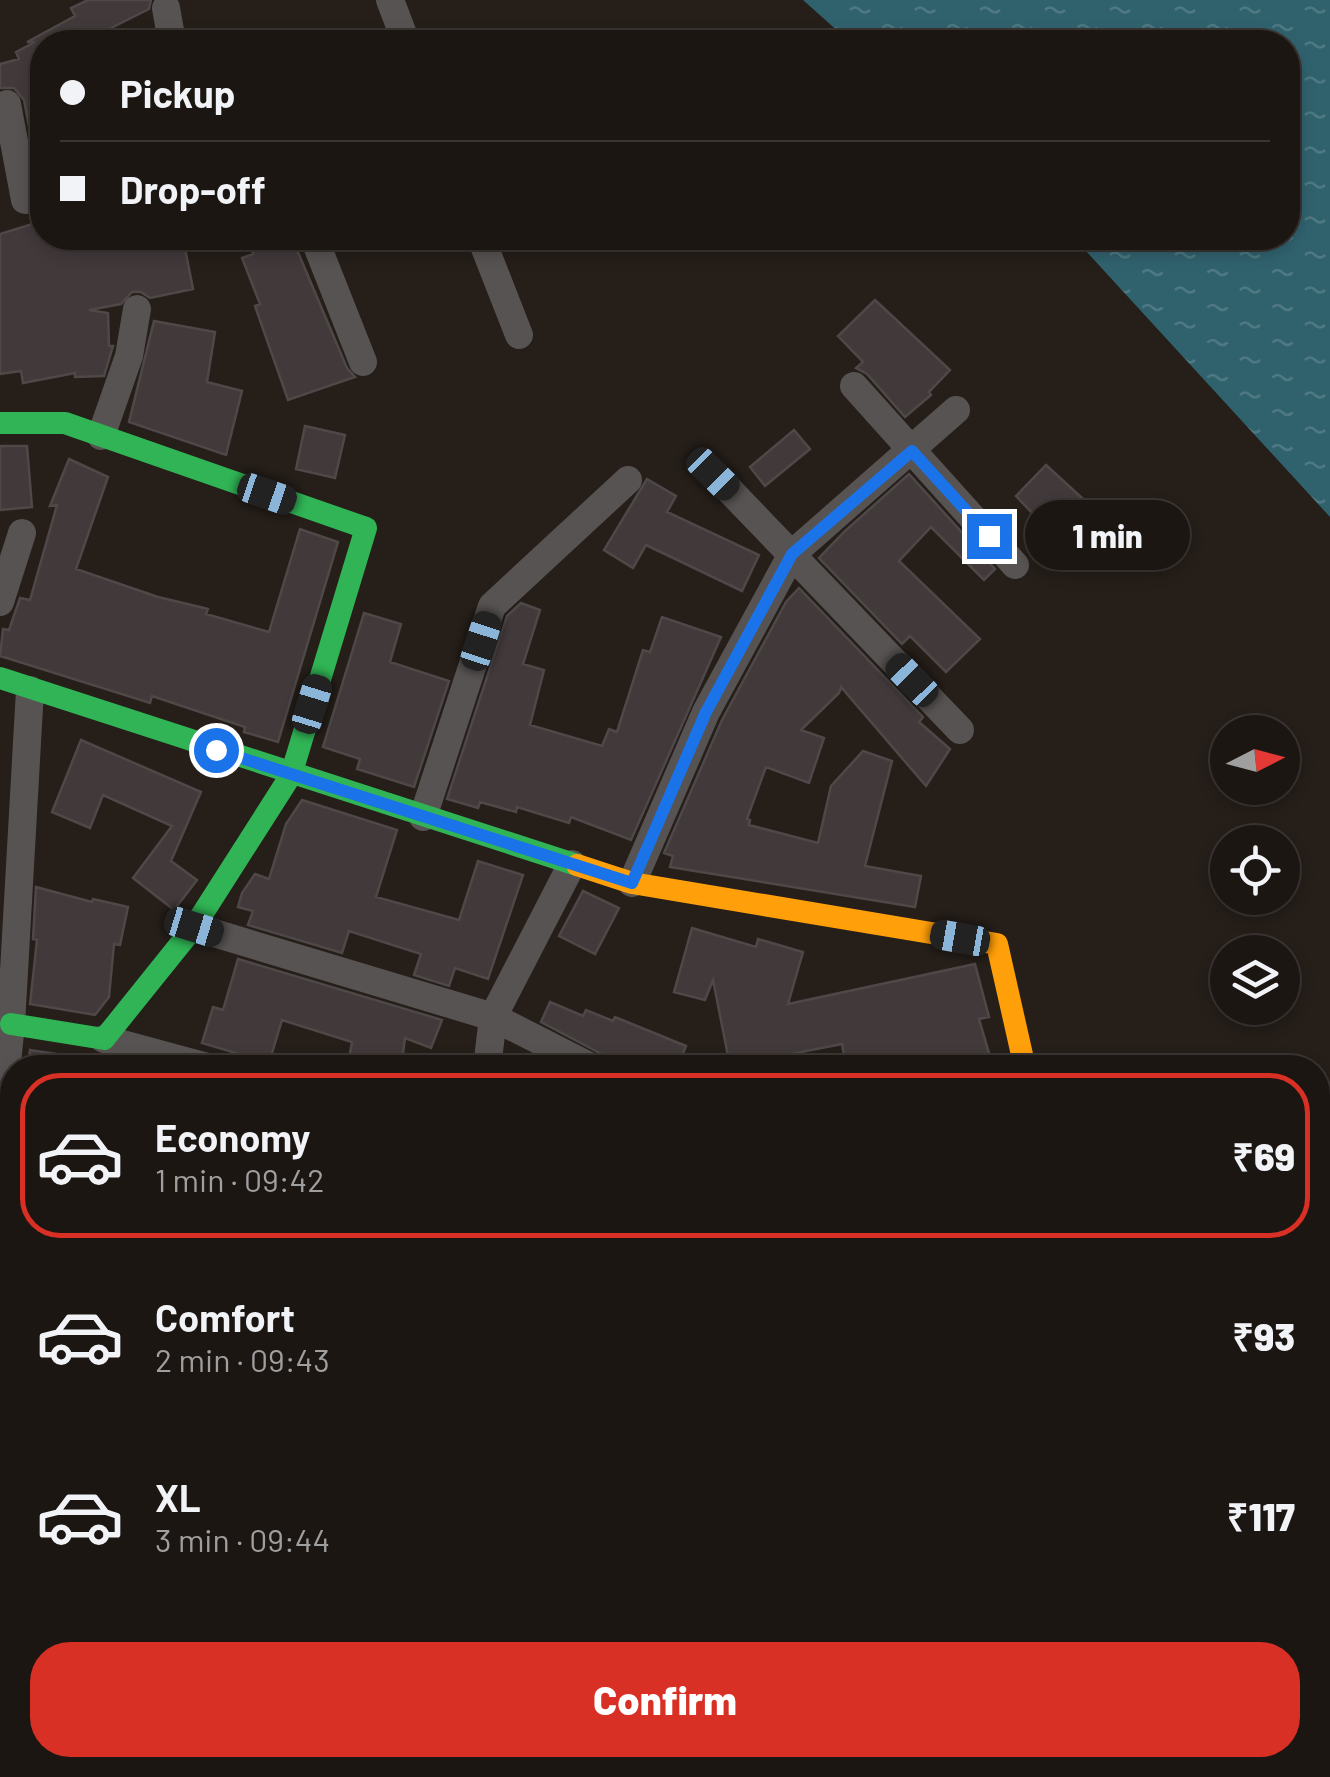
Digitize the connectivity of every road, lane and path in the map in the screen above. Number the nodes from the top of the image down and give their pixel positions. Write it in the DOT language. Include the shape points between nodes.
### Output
graph roads {
  1 [pos="390,0"];
  2 [pos="166,8"];
  3 [pos="170,30"];
  4 [pos="401,30"];
  5 [pos="7,104"];
  6 [pos="22,200"];
  7 [pos="319,250"];
  8 [pos="485,250"];
  9 [pos="137,309"];
  10 [pos="519,335"];
  11 [pos="363,362"];
  12 [pos="854,386"];
  13 [pos="956,410"];
  14 [pos="0,423"];
  15 [pos="101,436"];
  16 [pos="912,451"];
  17 [pos="713,474"];
  18 [pos="628,480"];
  19 [pos="22,533"];
  20 [pos="792,554"];
  21 [pos="1014,565"];
  22 [pos="0,602"];
  23 [pos="0,678"];
  24 [pos="30,690"];
  25 [pos="960,730"];
  26 [pos="291,774"];
  27 [pos="423,818"];
  28 [pos="572,864"];
  29 [pos="632,883"];
  30 [pos="194,927"];
  31 [pos="492,1017"];
  32 [pos="12,1024"];
  33 [pos="104,1039"];
  34 [pos="9,1055"];
  35 [pos="163,1055"];
  36 [pos="488,1055"];
  37 [pos="567,1055"];
  38 [pos="1022,1055"];
  1 -- 4 [label="street"];
  2 -- 3 [label="street"];
  5 -- 6 [label="street"];
  7 -- 11 [label="street"];
  8 -- 10 [label="street"];
  9 -- 15 [label="street" via="130,356"];
  12 -- 16 [label="street"];
  13 -- 16 [label="street"];
  14 -- 15 [label="street" via="65,424"];
  15 -- 26 [label="street" via="366,528"];
  16 -- 20 [label="street"];
  16 -- 21 [label="street"];
  17 -- 20 [label="street"];
  18 -- 27 [label="street" via="492,606"];
  19 -- 22 [label="street"];
  20 -- 25 [label="street"];
  20 -- 29 [label="street" via="706,712"];
  23 -- 24 [label="street"];
  24 -- 26 [label="street"];
  24 -- 32 [label="street"];
  26 -- 27 [label="street"];
  26 -- 30 [label="street"];
  27 -- 28 [label="street"];
  28 -- 29 [label="street"];
  28 -- 31 [label="street"];
  29 -- 38 [label="street" via="997,944"];
  30 -- 31 [label="street"];
  30 -- 33 [label="street"];
  31 -- 36 [label="street"];
  31 -- 37 [label="street"];
  32 -- 33 [label="street"];
  32 -- 34 [label="street"];
  33 -- 35 [label="street"];
}
